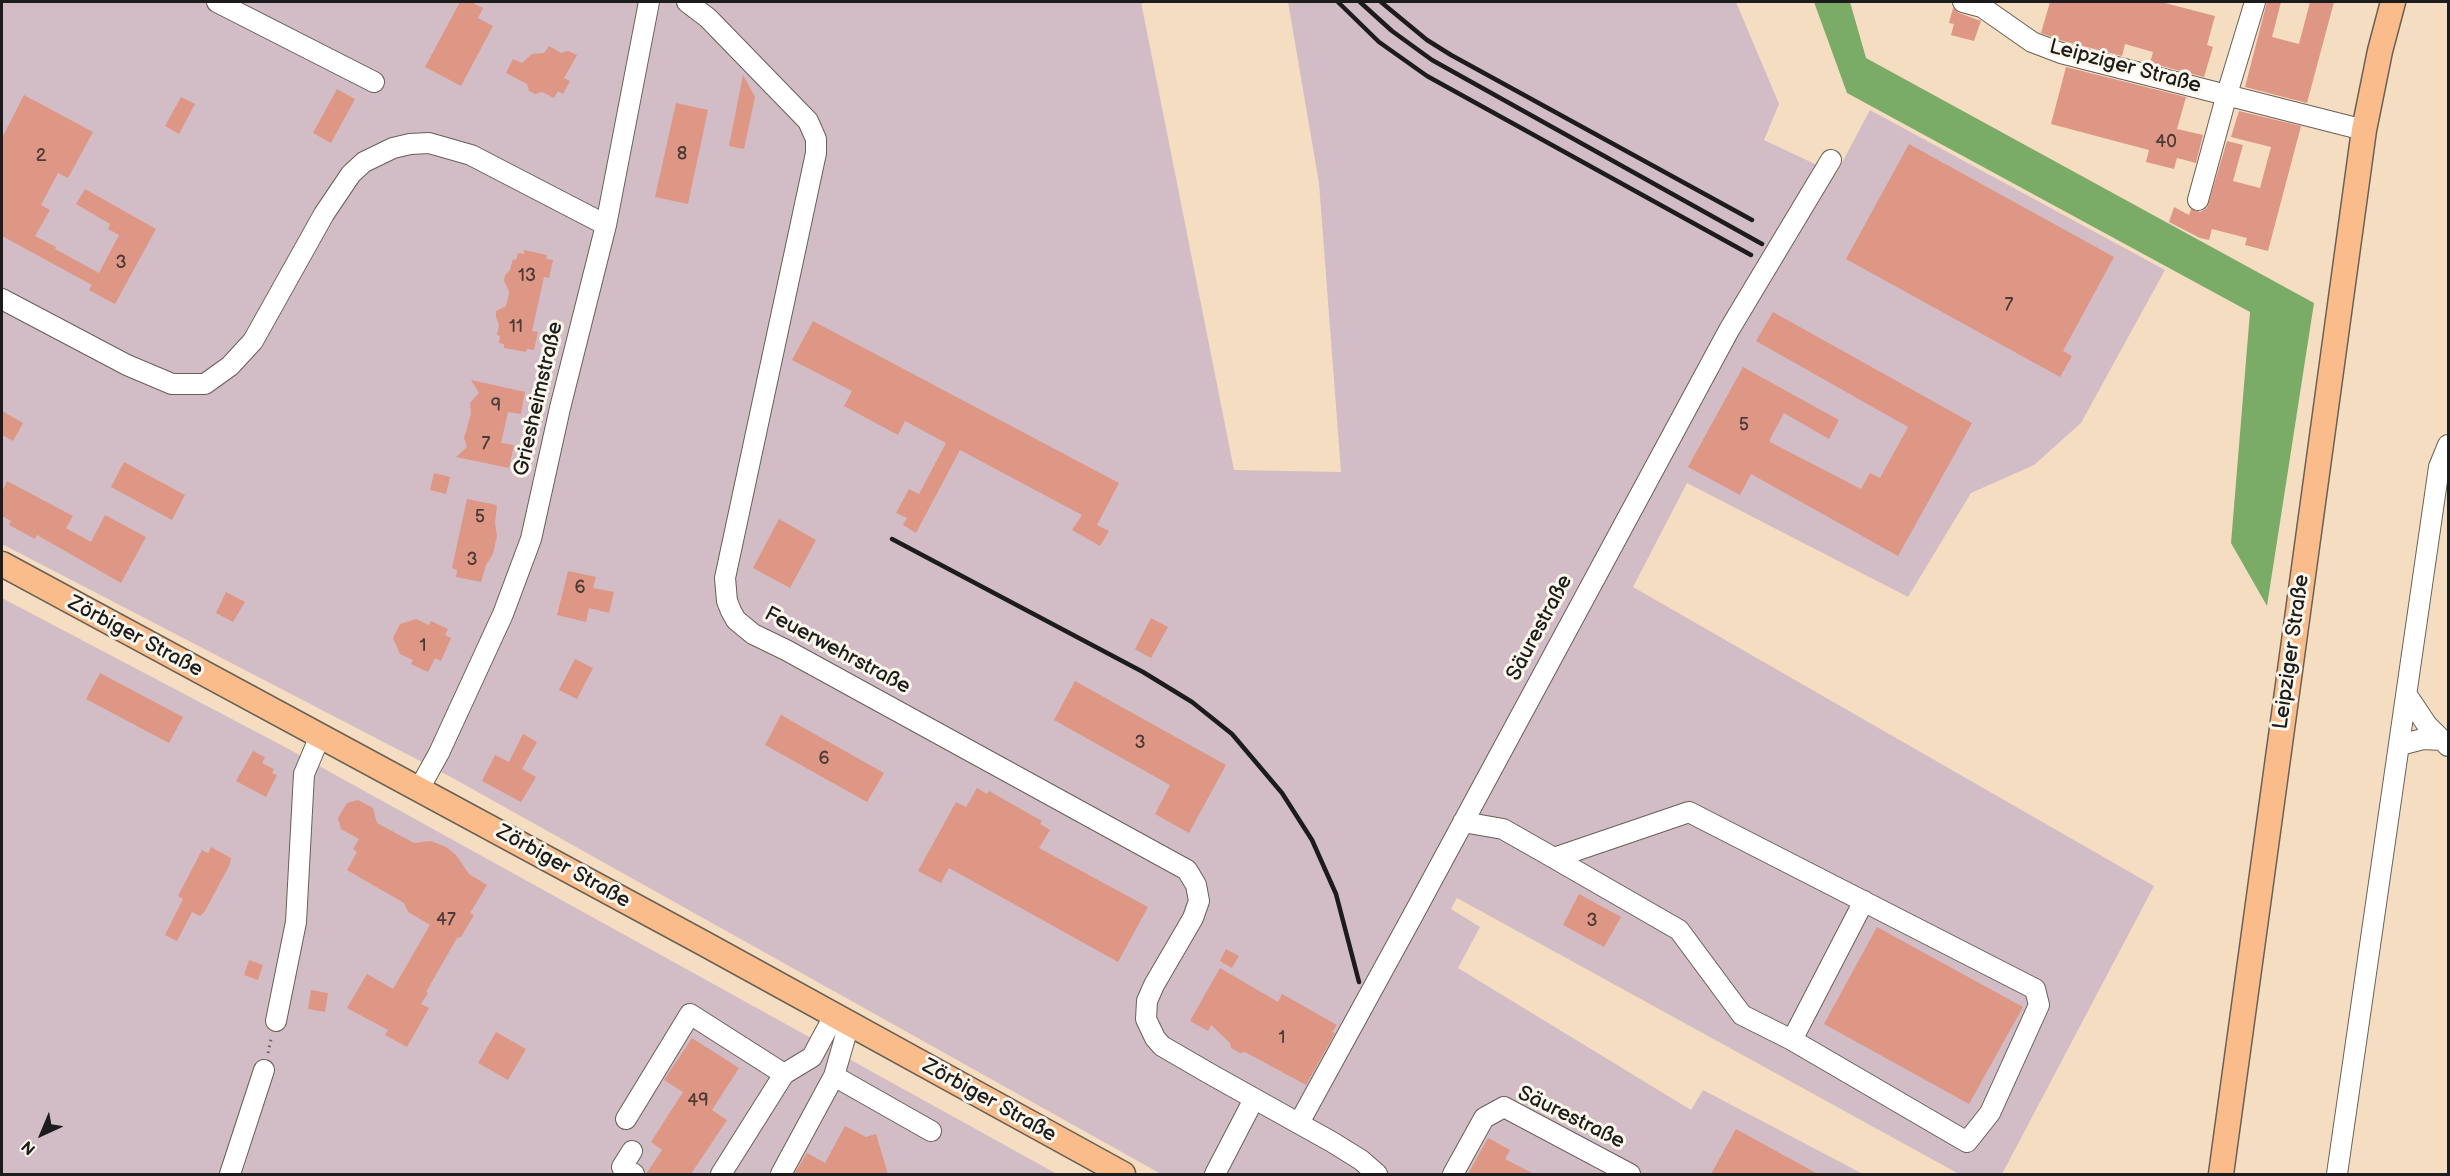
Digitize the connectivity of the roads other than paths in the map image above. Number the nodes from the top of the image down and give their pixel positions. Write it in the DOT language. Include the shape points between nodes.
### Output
graph roads {
  1 [pos="217,2"];
  2 [pos="649,2"];
  3 [pos="687,2"];
  4 [pos="1963,2"];
  5 [pos="2255,2"];
  6 [pos="2393,2"];
  7 [pos="374,82"];
  8 [pos="2227,94"];
  9 [pos="2364,130"];
  10 [pos="1831,160"];
  11 [pos="2198,201"];
  12 [pos="606,225"];
  13 [pos="2,299"];
  14 [pos="2448,445"];
  15 [pos="2,564"];
  16 [pos="2408,695"];
  17 [pos="321,736"];
  18 [pos="2445,743"];
  19 [pos="2400,745"];
  20 [pos="419,789"];
  21 [pos="1463,822"];
  22 [pos="1554,858"];
  23 [pos="1864,901"];
  24 [pos="842,1020"];
  25 [pos="276,1021"];
  26 [pos="1792,1040"];
  27 [pos="264,1070"];
  28 [pos="784,1074"];
  29 [pos="834,1076"];
  30 [pos="1254,1099"];
  31 [pos="626,1119"];
  32 [pos="1299,1123"];
  33 [pos="932,1131"];
  34 [pos="632,1151"];
  35 [pos="230,1174"];
  36 [pos="634,1174"];
  37 [pos="721,1174"];
  38 [pos="782,1174"];
  39 [pos="1123,1174"];
  40 [pos="1215,1174"];
  41 [pos="1377,1174"];
  42 [pos="1453,1174"];
  43 [pos="1630,1174"];
  44 [pos="2221,1174"];
  45 [pos="2337,1174"];
  1 -- 7 [label="street"];
  2 -- 12 [label="street, Griesheimstraße"];
  3 -- 30 [label="street, Feuerwehrstraße" via="708,18 808,121 816,139 814,165 725,578 731,611 753,634 1186,870 1198,891 1196,910 1150,993 1146,1019 1162,1046"];
  4 -- 8 [label="street, Leipziger Straße" via="1982,7 2032,42 2061,53"];
  5 -- 8 [label="street, Leipziger Straße"];
  6 -- 9 [label="main road, Leipziger Straße"];
  8 -- 9 [label="street, Leipziger Straße"];
  8 -- 11 [label="street, Leipziger Straße"];
  9 -- 44 [label="main road, Leipziger Straße"];
  10 -- 21 [label="street, Säurestraße" via="1729,330"];
  12 -- 13 [label="street" via="449,147 410,144 384,151 364,162 340,188 253,341 230,366 205,384 172,384 127,365"];
  12 -- 20 [label="street, Griesheimstraße" via="524,561 447,736"];
  14 -- 16 [label="street" via="2439,467"];
  15 -- 17 [label="main road, Zörbiger Straße"];
  16 -- 18 [label="street" via="2427,725"];
  16 -- 19 [label="street"];
  17 -- 20 [label="main road, Zörbiger Straße"];
  17 -- 25 [label="street" via="304,774 296,922"];
  18 -- 19 [label="street" via="2423,739"];
  19 -- 45 [label="street"];
  20 -- 24 [label="main road, Zörbiger Straße"];
  21 -- 22 [label="street" via="1503,829"];
  21 -- 32 [label="street, Säurestraße"];
  22 -- 23 [label="street" via="1689,812"];
  22 -- 26 [label="street" via="1679,930 1742,1015"];
  23 -- 26 [label="street"];
  23 -- 26 [label="street" via="2035,989 2039,1005 1990,1113 1967,1142"];
  24 -- 28 [label="street" via="812,1057"];
  24 -- 29 [label="street"];
  24 -- 39 [label="main road, Zörbiger Straße"];
  27 -- 35 [label="street"];
  28 -- 31 [label="street" via="690,1014"];
  28 -- 37 [label="street"];
  29 -- 33 [label="street"];
  29 -- 38 [label="street"];
  30 -- 32 [label="street"];
  30 -- 40 [label="street"];
  32 -- 41 [label="street"];
  34 -- 36 [label="street" via="622,1167"];
  42 -- 43 [label="street, Säurestraße" via="1484,1118 1504,1107"];
}
